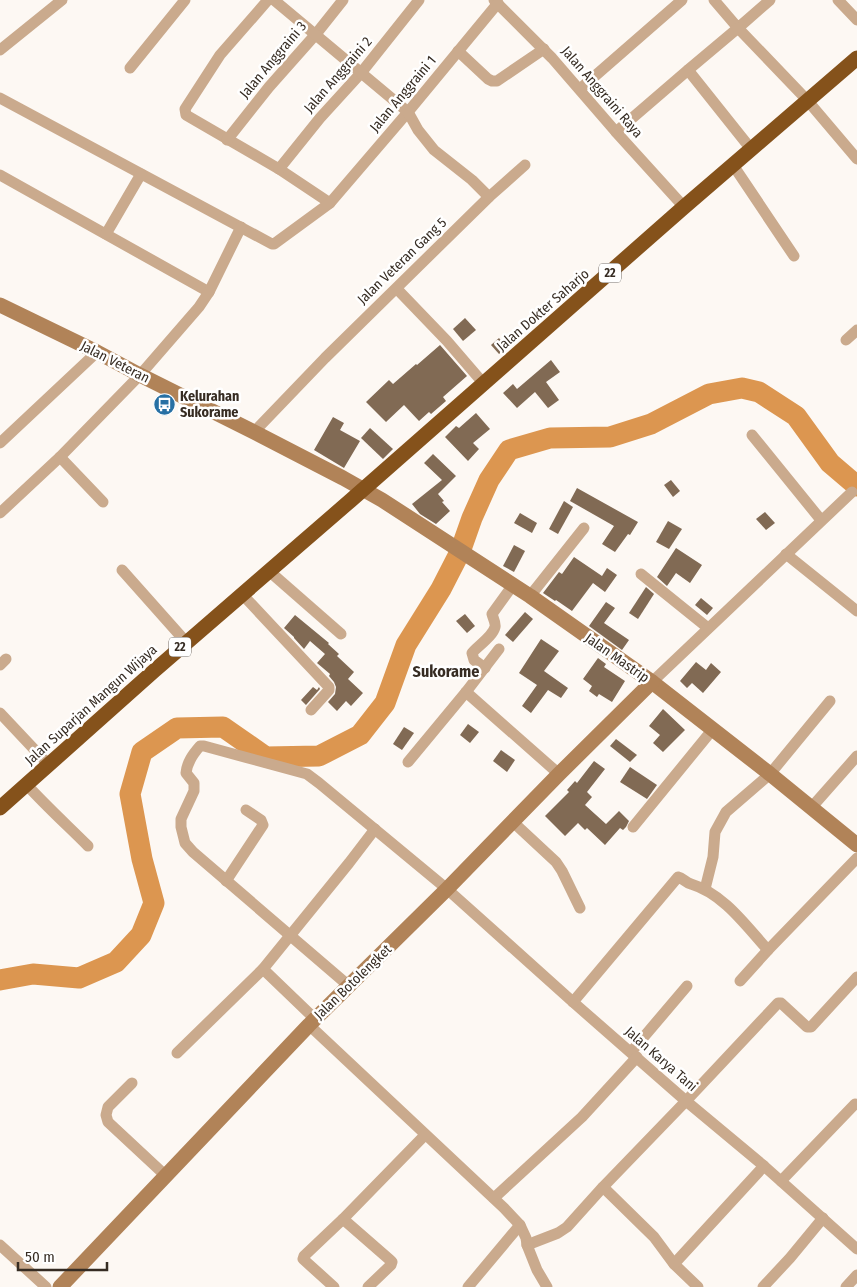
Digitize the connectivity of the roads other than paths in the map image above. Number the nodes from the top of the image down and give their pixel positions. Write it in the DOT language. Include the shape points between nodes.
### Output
graph roads {
  1 [pos="62,0"];
  2 [pos="185,0"];
  3 [pos="268,0"];
  4 [pos="274,0"];
  5 [pos="343,0"];
  6 [pos="419,0"];
  7 [pos="682,0"];
  8 [pos="714,0"];
  9 [pos="770,0"];
  10 [pos="838,0"];
  11 [pos="496,2"];
  12 [pos="857,20"];
  13 [pos="738,28"];
  14 [pos="316,34"];
  15 [pos="544,49"];
  16 [pos="0,50"];
  17 [pos="458,51"];
  18 [pos="857,58"];
  19 [pos="130,68"];
  20 [pos="688,70"];
  21 [pos="360,73"];
  22 [pos="580,89"];
  23 [pos="0,98"];
  24 [pos="807,100"];
  25 [pos="408,112"];
  26 [pos="616,132"];
  27 [pos="227,140"];
  28 [pos="751,149"];
  29 [pos="857,159"];
  30 [pos="525,165"];
  31 [pos="733,165"];
  32 [pos="279,169"];
  33 [pos="141,174"];
  34 [pos="0,175"];
  35 [pos="489,197"];
  36 [pos="330,203"];
  37 [pos="684,207"];
  38 [pos="241,227"];
  39 [pos="106,234"];
  40 [pos="794,256"];
  41 [pos="396,289"];
  42 [pos="209,292"];
  43 [pos="1,307"];
  44 [pos="857,330"];
  45 [pos="846,340"];
  46 [pos="97,352"];
  47 [pos="140,375"];
  48 [pos="484,384"];
  49 [pos="254,432"];
  50 [pos="752,435"];
  51 [pos="0,443"];
  52 [pos="60,457"];
  53 [pos="363,489"];
  54 [pos="852,492"];
  55 [pos="103,502"];
  56 [pos="0,513"];
  57 [pos="822,520"];
  58 [pos="584,528"];
  59 [pos="786,554"];
  60 [pos="122,570"];
  61 [pos="268,571"];
  62 [pos="641,574"];
  63 [pos="513,585"];
  64 [pos="242,594"];
  65 [pos="530,596"];
  66 [pos="857,611"];
  67 [pos="708,628"];
  68 [pos="341,634"];
  69 [pos="186,642"];
  70 [pos="499,649"];
  71 [pos="485,668"];
  72 [pos="652,682"];
  73 [pos="466,692"];
  74 [pos="830,701"];
  75 [pos="312,710"];
  76 [pos="0,712"];
  77 [pos="713,729"];
  78 [pos="857,756"];
  79 [pos="408,762"];
  80 [pos="48,764"];
  81 [pos="559,774"];
  82 [pos="770,774"];
  83 [pos="26,784"];
  84 [pos="0,808"];
  85 [pos="811,808"];
  86 [pos="246,810"];
  87 [pos="513,822"];
  88 [pos="633,827"];
  89 [pos="375,829"];
  90 [pos="857,845"];
  91 [pos="88,846"];
  92 [pos="857,858"];
  93 [pos="226,881"];
  94 [pos="448,889"];
  95 [pos="704,889"];
  96 [pos="580,908"];
  97 [pos="290,936"];
  98 [pos="768,950"];
  99 [pos="263,969"];
  100 [pos="857,976"];
  101 [pos="740,981"];
  102 [pos="349,986"];
  103 [pos="687,986"];
  104 [pos="573,1002"];
  105 [pos="312,1022"];
  106 [pos="177,1053"];
  107 [pos="634,1055"];
  108 [pos="132,1083"];
  109 [pos="686,1101"];
  110 [pos="855,1104"];
  111 [pos="425,1135"];
  112 [pos="764,1166"];
  113 [pos="166,1176"];
  114 [pos="781,1181"];
  115 [pos="603,1187"];
  116 [pos="494,1198"];
  117 [pos="823,1218"];
  118 [pos="343,1219"];
  119 [pos="520,1225"];
  120 [pos="0,1244"];
  121 [pos="527,1245"];
  122 [pos="857,1249"];
  123 [pos="674,1264"];
  124 [pos="857,1275"];
  125 [pos="46,1287"];
  126 [pos="60,1287"];
  127 [pos="334,1287"];
  128 [pos="368,1287"];
  129 [pos="468,1287"];
  130 [pos="547,1287"];
  131 [pos="698,1287"];
  132 [pos="764,1287"];
  133 [pos="846,1287"];
  1 -- 16 [label="street"];
  2 -- 19 [label="street"];
  3 -- 27 [label="street" via="220,55 185,109 186,115"];
  4 -- 14 [label="street"];
  5 -- 14 [label="street, Jalan Anggraini 3"];
  6 -- 21 [label="street, Jalan Anggraini 2"];
  7 -- 22 [label="street"];
  8 -- 13 [label="street"];
  9 -- 13 [label="street"];
  10 -- 12 [label="street"];
  11 -- 15 [label="street, Jalan Anggraini Raya"];
  11 -- 17 [label="street, Jalan Anggraini 1"];
  13 -- 20 [label="street"];
  13 -- 24 [label="street"];
  14 -- 21 [label="street"];
  14 -- 27 [label="street, Jalan Anggraini 3"];
  15 -- 17 [label="street" via="497,81 488,79"];
  15 -- 22 [label="street, Jalan Anggraini Raya"];
  17 -- 25 [label="street, Jalan Anggraini 1"];
  18 -- 24 [label="highway, Jalan Dokter Saharjo / 22"];
  20 -- 26 [label="street"];
  20 -- 28 [label="street"];
  21 -- 25 [label="street"];
  21 -- 32 [label="street, Jalan Anggraini 2"];
  22 -- 26 [label="street, Jalan Anggraini Raya"];
  23 -- 33 [label="street"];
  24 -- 28 [label="highway, Jalan Dokter Saharjo / 22"];
  24 -- 29 [label="street"];
  25 -- 35 [label="street" via="434,150"];
  25 -- 36 [label="street, Jalan Anggraini 1"];
  26 -- 37 [label="street, Jalan Anggraini Raya"];
  27 -- 32 [label="street"];
  28 -- 31 [label="highway, Jalan Dokter Saharjo / 22"];
  30 -- 35 [label="street, Jalan Veteran Gang 5"];
  31 -- 37 [label="highway, Jalan Dokter Saharjo / 22"];
  31 -- 40 [label="street"];
  32 -- 36 [label="street"];
  33 -- 38 [label="street"];
  33 -- 39 [label="street"];
  34 -- 39 [label="street"];
  35 -- 41 [label="street, Jalan Veteran Gang 5"];
  36 -- 38 [label="street, Jalan Anggraini 1" via="274,244"];
  37 -- 48 [label="highway, Jalan Dokter Saharjo / 22"];
  38 -- 42 [label="street"];
  39 -- 42 [label="street"];
  41 -- 48 [label="street"];
  41 -- 49 [label="street, Jalan Veteran Gang 5"];
  42 -- 47 [label="street"];
  43 -- 46 [label="street, Jalan Veteran"];
  44 -- 45 [label="street"];
  46 -- 47 [label="street, Jalan Veteran"];
  46 -- 51 [label="street"];
  47 -- 49 [label="street, Jalan Veteran"];
  47 -- 52 [label="street"];
  48 -- 53 [label="highway, Jalan Dokter Saharjo / 22"];
  49 -- 53 [label="street, Jalan Veteran"];
  50 -- 57 [label="street"];
  52 -- 55 [label="street"];
  52 -- 56 [label="street"];
  53 -- 61 [label="highway, Jalan Suparjan Mangun Wijaya / 22"];
  53 -- 63 [label="street, Jalan Mastrip"];
  54 -- 57 [label="street"];
  57 -- 59 [label="street"];
  58 -- 65 [label="street"];
  59 -- 66 [label="street"];
  59 -- 67 [label="street"];
  60 -- 69 [label="street"];
  61 -- 64 [label="highway, Jalan Suparjan Mangun Wijaya / 22"];
  61 -- 68 [label="street"];
  62 -- 67 [label="street"];
  63 -- 65 [label="street, Jalan Mastrip"];
  63 -- 71 [label="street" via="492,614 495,628 472,653 474,660"];
  64 -- 69 [label="highway, Jalan Suparjan Mangun Wijaya / 22"];
  64 -- 75 [label="street" via="329,687"];
  65 -- 72 [label="street, Jalan Mastrip"];
  67 -- 72 [label="street"];
  69 -- 80 [label="highway, Jalan Suparjan Mangun Wijaya / 22"];
  70 -- 71 [label="street"];
  71 -- 73 [label="street"];
  72 -- 77 [label="street, Jalan Mastrip"];
  72 -- 81 [label="street, Jalan Botolengket"];
  73 -- 79 [label="street"];
  73 -- 81 [label="street"];
  74 -- 82 [label="street"];
  76 -- 80 [label="street"];
  77 -- 82 [label="street, Jalan Mastrip"];
  77 -- 88 [label="street"];
  78 -- 85 [label="street"];
  80 -- 83 [label="highway, Jalan Suparjan Mangun Wijaya / 22"];
  81 -- 87 [label="street, Jalan Botolengket"];
  82 -- 85 [label="street, Jalan Mastrip"];
  82 -- 95 [label="street" via="726,812 715,832 713,857"];
  83 -- 84 [label="highway, Jalan Suparjan Mangun Wijaya / 22"];
  83 -- 91 [label="street"];
  85 -- 90 [label="street, Jalan Mastrip"];
  86 -- 93 [label="street" via="263,825"];
  87 -- 94 [label="street, Jalan Botolengket"];
  87 -- 96 [label="street" via="556,862"];
  89 -- 93 [label="street, Jalan Karya Tani" via="307,774 200,746 187,766 186,773 194,783 194,791 181,819 181,828 188,847"];
  89 -- 94 [label="street, Jalan Karya Tani"];
  89 -- 97 [label="street"];
  92 -- 98 [label="street"];
  93 -- 97 [label="street"];
  94 -- 102 [label="street, Jalan Botolengket"];
  94 -- 104 [label="street, Jalan Karya Tani"];
  95 -- 98 [label="street" via="726,905"];
  95 -- 104 [label="street" via="678,877"];
  97 -- 99 [label="street"];
  97 -- 102 [label="street"];
  98 -- 101 [label="street"];
  99 -- 105 [label="street"];
  99 -- 106 [label="street"];
  100 -- 109 [label="street" via="811,1026 807,1027 778,1002"];
  102 -- 105 [label="street, Jalan Botolengket"];
  103 -- 107 [label="street"];
  104 -- 107 [label="street, Jalan Karya Tani"];
  105 -- 111 [label="street"];
  105 -- 113 [label="street, Jalan Botolengket"];
  107 -- 109 [label="street, Jalan Karya Tani"];
  107 -- 116 [label="street" via="582,1117"];
  108 -- 113 [label="street" via="108,1107 108,1122"];
  109 -- 112 [label="street, Jalan Karya Tani"];
  109 -- 115 [label="street"];
  110 -- 114 [label="street"];
  111 -- 116 [label="street"];
  111 -- 118 [label="street"];
  112 -- 114 [label="street, Jalan Karya Tani"];
  112 -- 123 [label="street"];
  113 -- 126 [label="street, Jalan Botolengket"];
  114 -- 117 [label="street, Jalan Karya Tani"];
  115 -- 121 [label="street" via="567,1227"];
  115 -- 123 [label="street" via="654,1237"];
  116 -- 119 [label="street"];
  117 -- 122 [label="street, Jalan Karya Tani"];
  117 -- 132 [label="street"];
  118 -- 127 [label="street" via="303,1257"];
  118 -- 128 [label="street" via="392,1262"];
  119 -- 121 [label="street"];
  119 -- 129 [label="street"];
  120 -- 125 [label="street"];
  121 -- 130 [label="street"];
  123 -- 131 [label="street"];
  124 -- 133 [label="street"];
}
